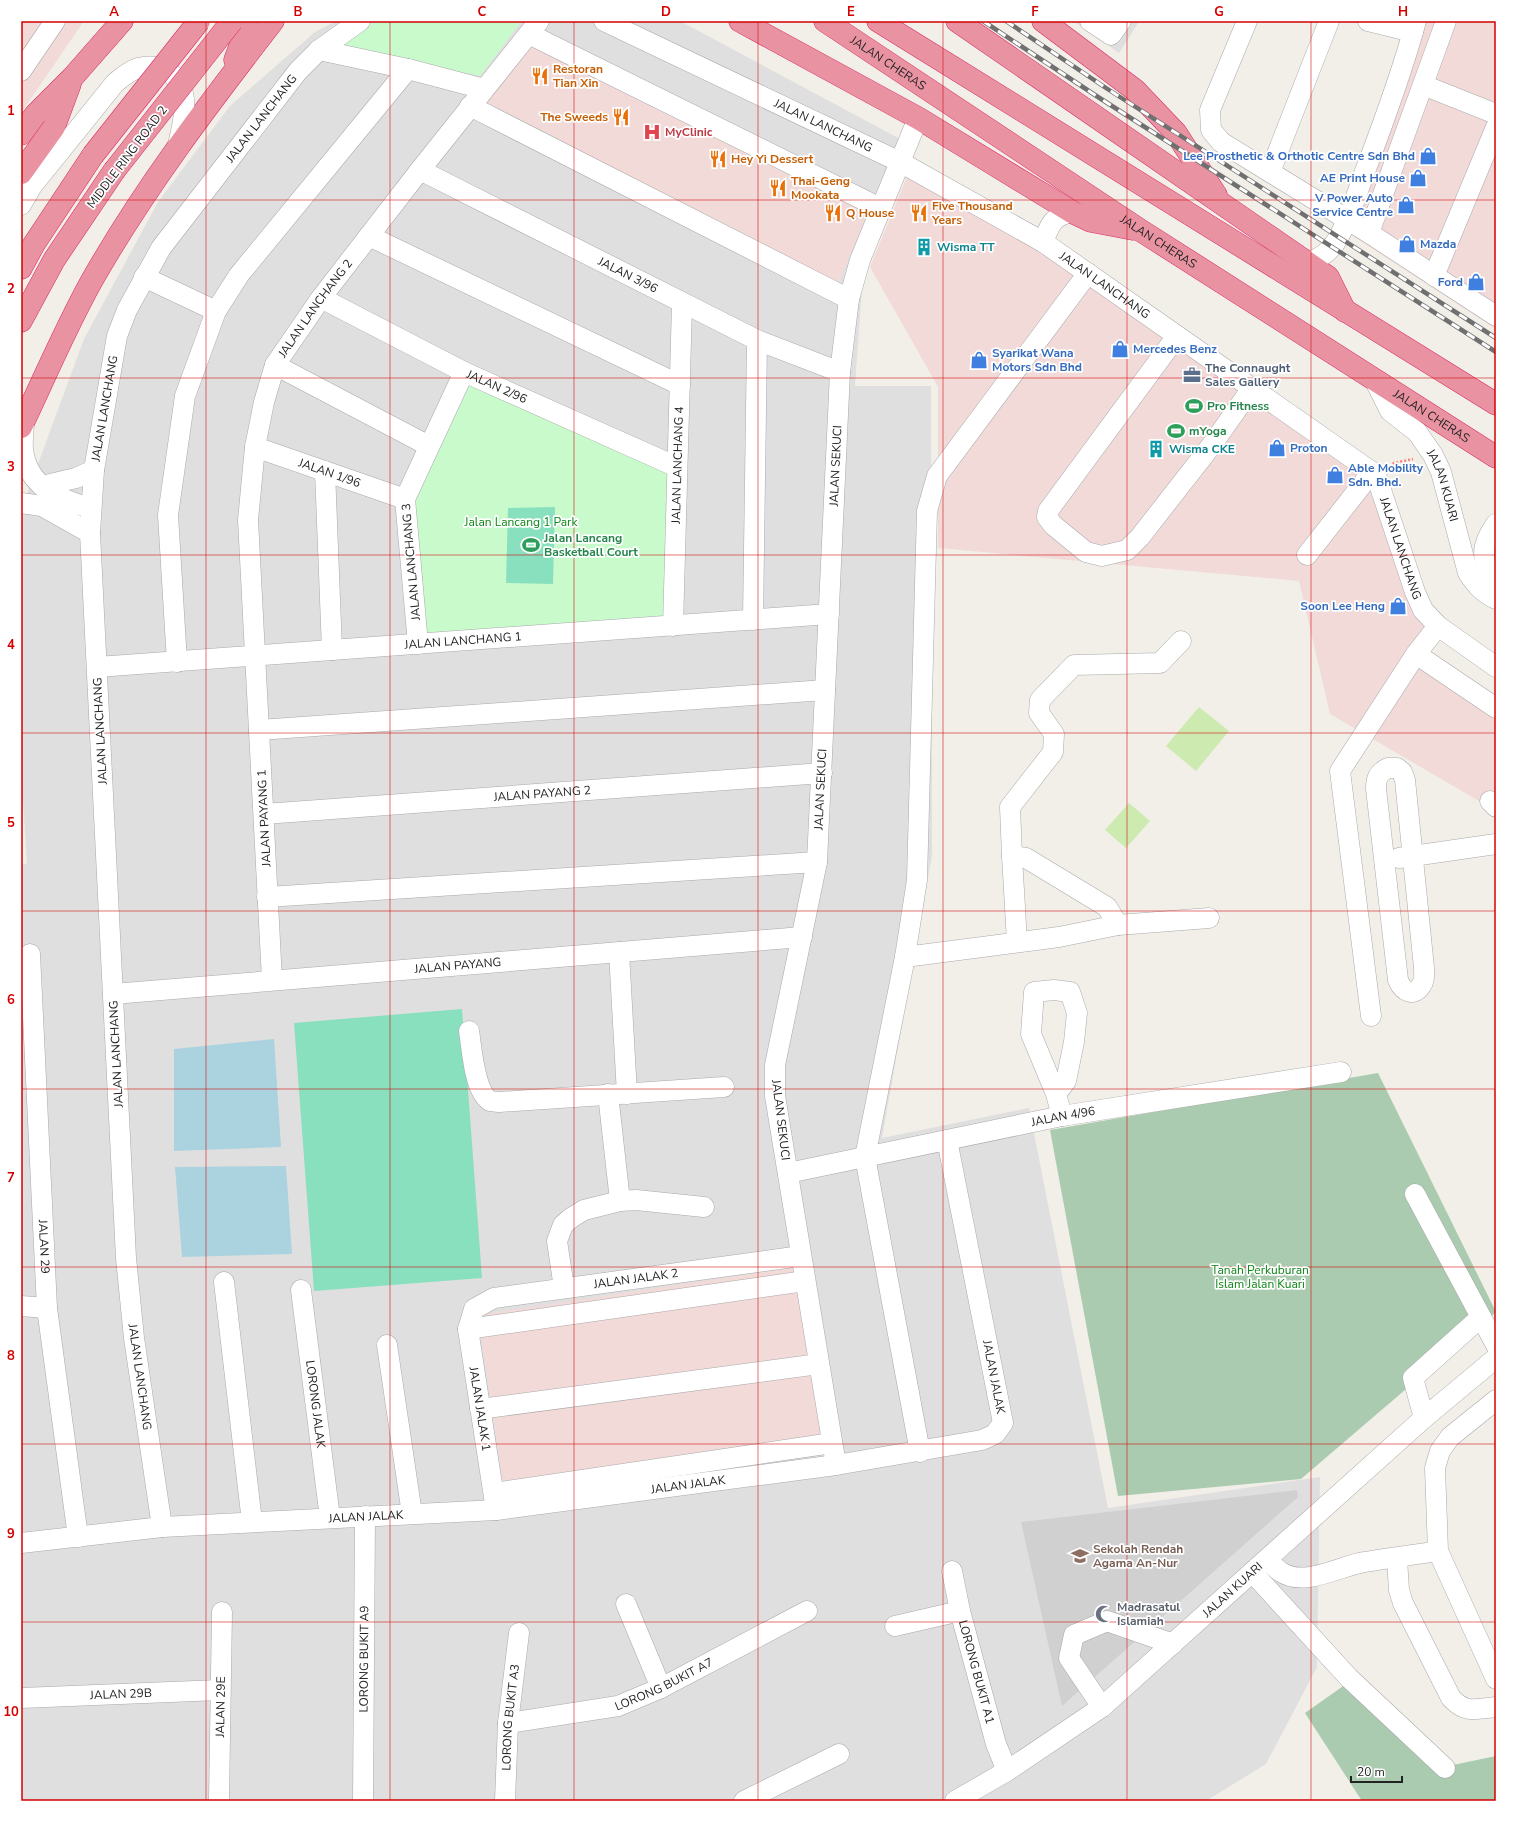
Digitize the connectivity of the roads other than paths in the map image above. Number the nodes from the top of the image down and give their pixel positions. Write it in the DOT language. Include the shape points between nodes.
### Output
graph roads {
  1 [pos="55,21"];
  2 [pos="122,21"];
  3 [pos="199,21"];
  4 [pos="232,21"];
  5 [pos="246,21"];
  6 [pos="273,21"];
  7 [pos="288,21"];
  8 [pos="360,21"];
  9 [pos="604,21"];
  10 [pos="740,21"];
  11 [pos="826,21"];
  12 [pos="878,21"];
  13 [pos="957,21"];
  14 [pos="1043,21"];
  15 [pos="1090,21"];
  16 [pos="1121,21"];
  17 [pos="1247,21"];
  18 [pos="1329,21"];
  19 [pos="1368,21"];
  20 [pos="1446,21"];
  21 [pos="1414,26"];
  22 [pos="534,28"];
  23 [pos="256,44"];
  24 [pos="319,50"];
  25 [pos="408,69"];
  26 [pos="21,71"];
  27 [pos="72,78"];
  28 [pos="1423,85"];
  29 [pos="222,86"];
  30 [pos="484,89"];
  31 [pos="470,106"];
  32 [pos="1496,114"];
  33 [pos="918,118"];
  34 [pos="1496,127"];
  35 [pos="21,134"];
  36 [pos="177,150"];
  37 [pos="900,162"];
  38 [pos="420,170"];
  39 [pos="1270,172"];
  40 [pos="21,173"];
  41 [pos="1221,203"];
  42 [pos="21,205"];
  43 [pos="880,208"];
  44 [pos="1072,212"];
  45 [pos="1346,220"];
  46 [pos="1140,230"];
  47 [pos="1369,233"];
  48 [pos="369,236"];
  49 [pos="1043,242"];
  50 [pos="1307,263"];
  51 [pos="21,268"];
  52 [pos="1088,273"];
  53 [pos="1434,276"];
  54 [pos="144,277"];
  55 [pos="321,298"];
  56 [pos="848,299"];
  57 [pos="682,304"];
  58 [pos="216,311"];
  59 [pos="1345,311"];
  60 [pos="1496,316"];
  61 [pos="21,321"];
  62 [pos="1177,336"];
  63 [pos="757,340"];
  64 [pos="275,364"];
  65 [pos="464,372"];
  66 [pos="840,372"];
  67 [pos="1374,379"];
  68 [pos="680,385"];
  69 [pos="1252,388"];
  70 [pos="1496,404"];
  71 [pos="25,415"];
  72 [pos="430,446"];
  73 [pos="255,448"];
  74 [pos="1496,457"];
  75 [pos="677,466"];
  76 [pos="94,470"];
  77 [pos="325,471"];
  78 [pos="1374,475"];
  79 [pos="42,486"];
  80 [pos="404,499"];
  81 [pos="21,503"];
  82 [pos="90,508"];
  83 [pos="1496,524"];
  84 [pos="90,533"];
  85 [pos="1307,555"];
  86 [pos="1496,583"];
  87 [pos="1496,598"];
  88 [pos="828,614"];
  89 [pos="753,620"];
  90 [pos="673,626"];
  91 [pos="1438,626"];
  92 [pos="1181,642"];
  93 [pos="418,644"];
  94 [pos="332,650"];
  95 [pos="1416,654"];
  96 [pos="256,656"];
  97 [pos="177,662"];
  98 [pos="97,667"];
  99 [pos="1496,667"];
  100 [pos="825,690"];
  101 [pos="1496,708"];
  102 [pos="259,730"];
  103 [pos="822,773"];
  104 [pos="264,814"];
  105 [pos="1496,844"];
  106 [pos="1012,856"];
  107 [pos="1412,856"];
  108 [pos="1385,861"];
  109 [pos="817,862"];
  110 [pos="268,897"];
  111 [pos="1209,918"];
  112 [pos="1118,925"];
  113 [pos="802,937"];
  114 [pos="1017,942"];
  115 [pos="619,952"];
  116 [pos="30,954"];
  117 [pos="905,957"];
  118 [pos="272,980"];
  119 [pos="113,994"];
  120 [pos="1371,1016"];
  121 [pos="469,1031"];
  122 [pos="1341,1072"];
  123 [pos="724,1087"];
  124 [pos="617,1094"];
  125 [pos="1056,1094"];
  126 [pos="1062,1116"];
  127 [pos="947,1140"];
  128 [pos="865,1157"];
  129 [pos="788,1174"];
  130 [pos="1415,1194"];
  131 [pos="620,1201"];
  132 [pos="704,1207"];
  133 [pos="801,1256"];
  134 [pos="805,1281"];
  135 [pos="224,1282"];
  136 [pos="564,1288"];
  137 [pos="301,1290"];
  138 [pos="21,1306"];
  139 [pos="47,1308"];
  140 [pos="474,1309"];
  141 [pos="1481,1317"];
  142 [pos="468,1329"];
  143 [pos="1496,1345"];
  144 [pos="387,1346"];
  145 [pos="1496,1358"];
  146 [pos="819,1364"];
  147 [pos="1496,1400"];
  148 [pos="480,1409"];
  149 [pos="1424,1418"];
  150 [pos="832,1443"];
  151 [pos="920,1452"];
  152 [pos="836,1465"];
  153 [pos="495,1502"];
  154 [pos="412,1514"];
  155 [pos="365,1516"];
  156 [pos="330,1518"];
  157 [pos="252,1522"];
  158 [pos="162,1528"];
  159 [pos="78,1538"];
  160 [pos="21,1543"];
  161 [pos="1438,1551"];
  162 [pos="1397,1559"];
  163 [pos="1260,1566"];
  164 [pos="952,1571"];
  165 [pos="626,1604"];
  166 [pos="807,1611"];
  167 [pos="960,1611"];
  168 [pos="222,1612"];
  169 [pos="895,1626"];
  170 [pos="519,1633"];
  171 [pos="1173,1644"];
  172 [pos="1496,1679"];
  173 [pos="661,1688"];
  174 [pos="220,1690"];
  175 [pos="21,1698"];
  176 [pos="1102,1707"];
  177 [pos="1496,1707"];
  178 [pos="508,1723"];
  179 [pos="839,1754"];
  180 [pos="1445,1768"];
  181 [pos="1007,1771"];
  182 [pos="220,1801"];
  183 [pos="363,1801"];
  184 [pos="506,1801"];
  185 [pos="744,1801"];
  186 [pos="955,1801"];
  1 -- 26 [label="street"];
  2 -- 27 [label="highway"];
  3 -- 51 [label="highway, bridge" via="94,155 34,244"];
  4 -- 61 [label="highway, MIDDLE RING ROAD 2, bridge" via="114,171 54,260"];
  5 -- 29 [label="highway" via="240,51"];
  6 -- 23 [label="highway"];
  7 -- 23 [label="highway"];
  8 -- 24 [label="street, JALAN LANCHANG"];
  9 -- 37 [label="street, JALAN LANCHANG"];
  10 -- 33 [label="highway"];
  11 -- 46 [label="highway, JALAN CHERAS"];
  12 -- 59 [label="highway"];
  13 -- 41 [label="highway"];
  14 -- 41 [label="highway" via="1135,90 1176,132"];
  15 -- 16 [label="street" via="1111,35"];
  17 -- 39 [label="street" via="1210,110 1211,130 1221,142"];
  18 -- 39 [label="street"];
  19 -- 21 [label="street"];
  20 -- 28 [label="street"];
  21 -- 45 [label="street" via="1384,121"];
  22 -- 30 [label="street, JALAN LANCHANG 2"];
  22 -- 43 [label="street"];
  23 -- 29 [label="highway"];
  24 -- 25 [label="street"];
  24 -- 54 [label="street, JALAN LANCHANG" via="298,71 162,248"];
  25 -- 30 [label="street"];
  25 -- 58 [label="street" via="239,275"];
  27 -- 35 [label="highway" via="34,115"];
  27 -- 40 [label="highway" via="54,127"];
  28 -- 32 [label="street"];
  28 -- 47 [label="street"];
  29 -- 36 [label="highway"];
  30 -- 31 [label="street, JALAN LANCHANG 2"];
  31 -- 38 [label="street, JALAN LANCHANG 2"];
  31 -- 56 [label="street"];
  33 -- 37 [label="street, JALAN SEKUCI"];
  33 -- 44 [label="highway"];
  34 -- 53 [label="street"];
  36 -- 42 [label="street" via="184,111 180,83 173,74 158,67 138,68 115,83 32,186"];
  36 -- 71 [label="highway" via="135,209 90,284"];
  37 -- 43 [label="street, JALAN SEKUCI"];
  37 -- 49 [label="street, JALAN LANCHANG"];
  38 -- 48 [label="street, JALAN LANCHANG 2"];
  38 -- 57 [label="street, JALAN 3/96"];
  39 -- 45 [label="street"];
  41 -- 50 [label="highway"];
  43 -- 56 [label="street, JALAN SEKUCI"];
  44 -- 46 [label="highway" via="1091,221"];
  44 -- 49 [label="street" via="1060,215 1050,225"];
  45 -- 47 [label="street"];
  45 -- 50 [label="street" via="1329,251 1317,260"];
  46 -- 67 [label="highway, JALAN CHERAS"];
  47 -- 53 [label="street"];
  48 -- 55 [label="street, JALAN LANCHANG 2"];
  48 -- 68 [label="street"];
  49 -- 52 [label="street, JALAN LANCHANG"];
  50 -- 59 [label="highway" via="1328,277"];
  52 -- 62 [label="street, JALAN LANCHANG"];
  52 -- 117 [label="street" via="937,476 927,511 917,880"];
  53 -- 60 [label="street"];
  54 -- 58 [label="street"];
  54 -- 76 [label="street, JALAN LANCHANG" via="117,336"];
  55 -- 64 [label="street, JALAN LANCHANG 2"];
  55 -- 65 [label="street, JALAN 2/96"];
  56 -- 66 [label="street, JALAN SEKUCI"];
  57 -- 63 [label="street, JALAN 3/96"];
  57 -- 68 [label="street, JALAN LANCHANG 4"];
  58 -- 97 [label="street" via="185,396 168,515"];
  59 -- 70 [label="highway"];
  62 -- 69 [label="street, JALAN LANCHANG"];
  62 -- 69 [label="street" via="1048,510 1047,517 1052,525 1086,552 1102,556 1127,550 1211,446"];
  63 -- 66 [label="street, JALAN 3/96"];
  63 -- 89 [label="street"];
  64 -- 72 [label="street"];
  64 -- 73 [label="street, JALAN LANCHANG 2"];
  65 -- 72 [label="street, JALAN LANCHANG 3"];
  65 -- 75 [label="street, JALAN 2/96"];
  66 -- 88 [label="street, JALAN SEKUCI"];
  67 -- 74 [label="highway, JALAN CHERAS"];
  67 -- 87 [label="street, JALAN KUARI" via="1390,411 1417,432 1434,455 1441,472 1468,573 1475,584"];
  68 -- 75 [label="street, JALAN LANCHANG 4"];
  69 -- 78 [label="street, JALAN LANCHANG"];
  71 -- 79 [label="street" via="23,448 26,464 31,476"];
  72 -- 80 [label="street, JALAN LANCHANG 3"];
  73 -- 77 [label="street, JALAN 1/96"];
  73 -- 96 [label="street, JALAN LANCHANG 2" via="248,520"];
  75 -- 90 [label="street, JALAN LANCHANG 4"];
  76 -- 79 [label="street" via="76,478"];
  76 -- 82 [label="street, JALAN LANCHANG"];
  77 -- 80 [label="street, JALAN 1/96"];
  77 -- 94 [label="street"];
  78 -- 85 [label="street"];
  78 -- 91 [label="street, JALAN LANCHANG" via="1415,592 1423,610"];
  79 -- 82 [label="street" via="70,503"];
  80 -- 93 [label="street, JALAN LANCHANG 3"];
  81 -- 84 [label="street" via="42,506"];
  82 -- 84 [label="street, JALAN LANCHANG"];
  83 -- 86 [label="street" via="1484,544 1489,574"];
  84 -- 98 [label="street, JALAN LANCHANG"];
  88 -- 89 [label="street, JALAN LANCHANG 1"];
  88 -- 100 [label="street, JALAN SEKUCI"];
  89 -- 90 [label="street, JALAN LANCHANG 1"];
  90 -- 93 [label="street, JALAN LANCHANG 1"];
  91 -- 95 [label="street"];
  91 -- 99 [label="street, JALAN LANCHANG"];
  92 -- 106 [label="street" via="1160,663 1074,665 1040,700 1039,714 1054,734 1053,752 1010,807"];
  93 -- 94 [label="street, JALAN LANCHANG 1"];
  94 -- 96 [label="street, JALAN LANCHANG 1"];
  95 -- 101 [label="street"];
  95 -- 120 [label="street" via="1340,771"];
  96 -- 97 [label="street, JALAN LANCHANG 1"];
  96 -- 102 [label="street, JALAN PAYANG 1"];
  97 -- 98 [label="street, JALAN LANCHANG 1"];
  98 -- 119 [label="street, JALAN LANCHANG"];
  100 -- 102 [label="street"];
  100 -- 103 [label="street, JALAN SEKUCI"];
  102 -- 104 [label="street, JALAN PAYANG 1"];
  103 -- 104 [label="street, JALAN PAYANG 2"];
  103 -- 109 [label="street, JALAN SEKUCI"];
  104 -- 110 [label="street, JALAN PAYANG 1"];
  105 -- 107 [label="street"];
  106 -- 112 [label="street" via="1026,858 1107,907"];
  106 -- 114 [label="street"];
  107 -- 108 [label="street"];
  107 -- 108 [label="street" via="1402,772 1397,768 1388,768 1376,778"];
  107 -- 108 [label="street" via="1424,977 1419,989 1412,992 1401,989 1398,980"];
  109 -- 110 [label="street"];
  109 -- 113 [label="street, JALAN SEKUCI"];
  110 -- 118 [label="street, JALAN PAYANG 1"];
  111 -- 112 [label="street"];
  112 -- 114 [label="street" via="1059,937"];
  113 -- 115 [label="street, JALAN PAYANG"];
  113 -- 129 [label="street, JALAN SEKUCI" via="775,1065 776,1096"];
  114 -- 117 [label="street"];
  115 -- 118 [label="street, JALAN PAYANG"];
  115 -- 124 [label="street"];
  116 -- 139 [label="street, JALAN 29"];
  117 -- 128 [label="street"];
  118 -- 119 [label="street, JALAN PAYANG"];
  119 -- 158 [label="street, JALAN LANCHANG" via="126,1258 134,1338"];
  121 -- 124 [label="street" via="477,1079 481,1091 490,1101"];
  122 -- 126 [label="street, JALAN 4/96"];
  123 -- 124 [label="street"];
  124 -- 131 [label="street"];
  125 -- 126 [label="street"];
  126 -- 127 [label="street, JALAN 4/96"];
  127 -- 128 [label="street, JALAN 4/96"];
  127 -- 151 [label="street, JALAN JALAK" via="1003,1423 995,1434 982,1440"];
  128 -- 129 [label="street, JALAN 4/96"];
  128 -- 151 [label="street"];
  129 -- 133 [label="street, JALAN SEKUCI"];
  130 -- 141 [label="street"];
  131 -- 132 [label="street"];
  131 -- 136 [label="street" via="584,1210 562,1225 557,1241"];
  133 -- 134 [label="street, JALAN SEKUCI"];
  133 -- 136 [label="street, JALAN JALAK 2"];
  134 -- 142 [label="street"];
  134 -- 146 [label="street, JALAN SEKUCI"];
  135 -- 157 [label="street"];
  136 -- 140 [label="street, JALAN JALAK 2" via="494,1298"];
  137 -- 156 [label="street, LORONG JALAK"];
  138 -- 139 [label="street"];
  139 -- 159 [label="street, JALAN 29"];
  140 -- 142 [label="street, JALAN JALAK 1"];
  141 -- 143 [label="street"];
  141 -- 149 [label="street" via="1413,1378"];
  142 -- 148 [label="street, JALAN JALAK 1"];
  144 -- 154 [label="street"];
  145 -- 149 [label="street, JALAN KUARI"];
  146 -- 148 [label="street"];
  146 -- 150 [label="street, JALAN SEKUCI"];
  147 -- 161 [label="street" via="1450,1437 1440,1451 1435,1468"];
  148 -- 153 [label="street, JALAN JALAK 1"];
  149 -- 163 [label="street, JALAN KUARI"];
  150 -- 152 [label="street, JALAN SEKUCI"];
  150 -- 153 [label="street"];
  151 -- 152 [label="street, JALAN JALAK"];
  152 -- 153 [label="street, JALAN JALAK"];
  153 -- 154 [label="street, JALAN JALAK"];
  154 -- 155 [label="street, JALAN JALAK"];
  155 -- 156 [label="street, JALAN JALAK"];
  155 -- 183 [label="street, LORONG BUKIT A9"];
  156 -- 157 [label="street, JALAN JALAK"];
  157 -- 158 [label="street, JALAN JALAK"];
  158 -- 159 [label="street, JALAN JALAK"];
  159 -- 160 [label="street, JALAN JALAK"];
  161 -- 162 [label="street"];
  161 -- 172 [label="street"];
  162 -- 163 [label="street" via="1363,1562 1312,1576 1297,1577"];
  162 -- 177 [label="street" via="1399,1590 1403,1604 1451,1698 1468,1710"];
  163 -- 171 [label="street, JALAN KUARI"];
  163 -- 180 [label="street" via="1349,1678"];
  164 -- 167 [label="street, LORONG BUKIT A1"];
  165 -- 173 [label="street"];
  166 -- 173 [label="street, LORONG BUKIT A7"];
  167 -- 169 [label="street"];
  167 -- 181 [label="street, LORONG BUKIT A1" via="996,1744"];
  168 -- 174 [label="street, JALAN 29E"];
  170 -- 178 [label="street, LORONG BUKIT A3"];
  171 -- 176 [label="street, JALAN KUARI"];
  171 -- 176 [label="street" via="1107,1621 1074,1635 1069,1658"];
  173 -- 178 [label="street, LORONG BUKIT A7" via="618,1706"];
  174 -- 175 [label="street, JALAN 29B"];
  174 -- 182 [label="street, JALAN 29E"];
  176 -- 181 [label="street, JALAN KUARI"];
  178 -- 184 [label="street, LORONG BUKIT A3"];
  179 -- 185 [label="street"];
  181 -- 186 [label="street, JALAN KUARI"];
}
